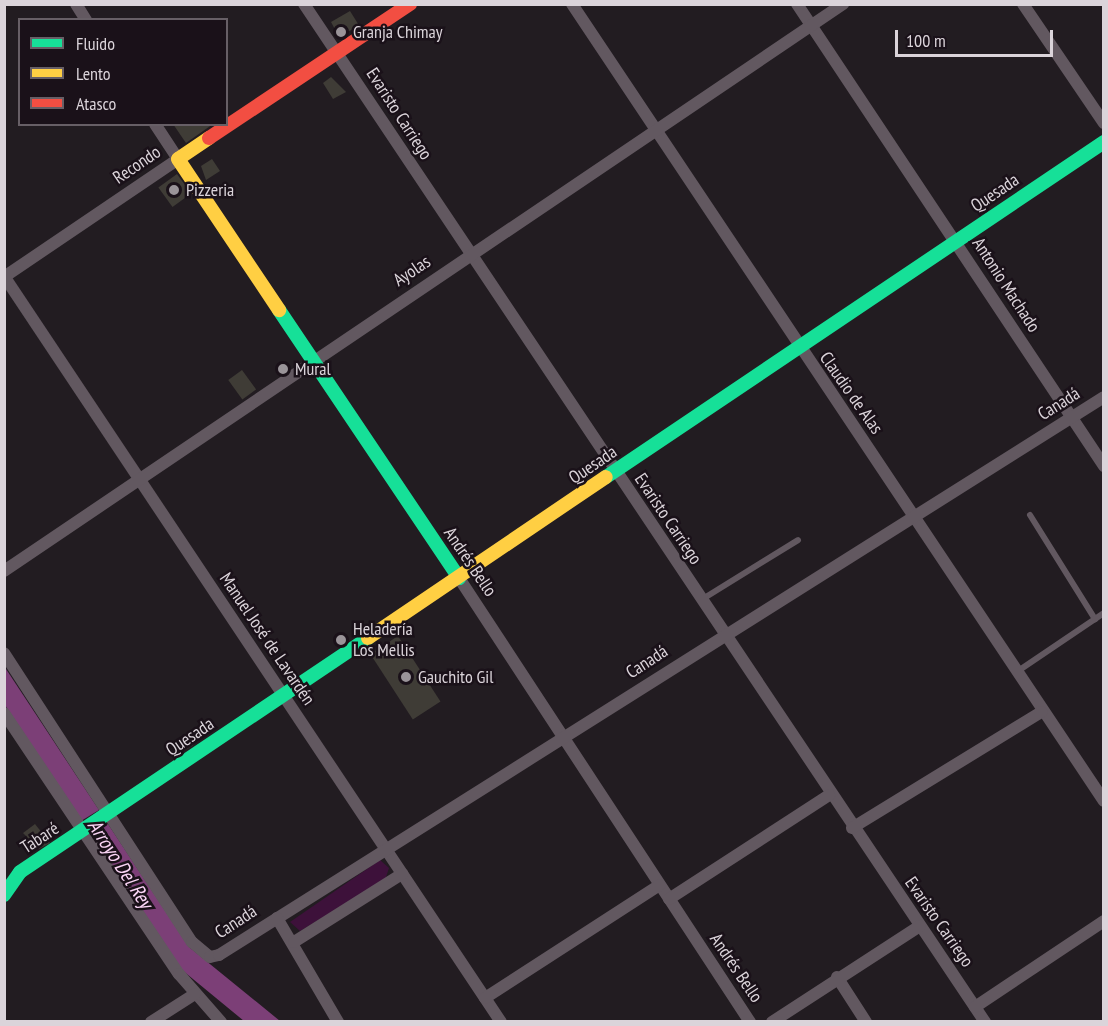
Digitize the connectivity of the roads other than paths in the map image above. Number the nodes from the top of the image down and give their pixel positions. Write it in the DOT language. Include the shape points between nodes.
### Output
graph roads {
  1 [pos="76,4"];
  2 [pos="304,4"];
  3 [pos="410,4"];
  4 [pos="572,4"];
  5 [pos="797,4"];
  6 [pos="843,4"];
  7 [pos="1023,4"];
  8 [pos="85,18"];
  9 [pos="811,26"];
  10 [pos="337,54"];
  11 [pos="1104,123"];
  12 [pos="156,126"];
  13 [pos="228,126"];
  14 [pos="228,126"];
  15 [pos="653,131"];
  16 [pos="1104,142"];
  17 [pos="178,159"];
  18 [pos="956,241"];
  19 [pos="470,254"];
  20 [pos="5,276"];
  21 [pos="796,345"];
  22 [pos="312,360"];
  23 [pos="1104,397"];
  24 [pos="1072,417"];
  25 [pos="1104,466"];
  26 [pos="615,471"];
  27 [pos="141,481"];
  28 [pos="1030,515"];
  29 [pos="915,517"];
  30 [pos="798,540"];
  31 [pos="4,572"];
  32 [pos="459,578"];
  33 [pos="701,600"];
  34 [pos="1104,613"];
  35 [pos="1095,619"];
  36 [pos="723,635"];
  37 [pos="4,653"];
  38 [pos="1015,674"];
  39 [pos="283,696"];
  40 [pos="1041,712"];
  41 [pos="6,720"];
  42 [pos="564,737"];
  43 [pos="829,795"];
  44 [pos="1104,801"];
  45 [pos="104,817"];
  46 [pos="852,828"];
  47 [pos="84,830"];
  48 [pos="387,848"];
  49 [pos="402,873"];
  50 [pos="660,885"];
  51 [pos="4,895"];
  52 [pos="669,899"];
  53 [pos="277,918"];
  54 [pos="1104,921"];
  55 [pos="920,926"];
  56 [pos="294,942"];
  57 [pos="837,977"];
  58 [pos="195,994"];
  59 [pos="485,998"];
  60 [pos="975,1007"];
  61 [pos="151,1022"];
  62 [pos="221,1022"];
  63 [pos="338,1022"];
  64 [pos="501,1022"];
  65 [pos="750,1022"];
  66 [pos="772,1022"];
  67 [pos="866,1022"];
  68 [pos="985,1022"];
  1 -- 8 [label="street"];
  2 -- 10 [label="street, Evaristo Carriego"];
  3 -- 10 [label="street, Recondo"];
  4 -- 15 [label="street, Claudio de Alas"];
  5 -- 9 [label="street, Antonio Machado"];
  6 -- 9 [label="street, Ayolas"];
  7 -- 11 [label="street"];
  9 -- 15 [label="street, Ayolas"];
  9 -- 18 [label="street, Antonio Machado"];
  10 -- 13 [label="street, Recondo"];
  10 -- 19 [label="street, Evaristo Carriego"];
  12 -- 17 [label="street, Andrés Bello"];
  14 -- 17 [label="street, Recondo"];
  15 -- 19 [label="street, Ayolas"];
  15 -- 21 [label="street, Claudio de Alas"];
  16 -- 18 [label="street, Quesada"];
  17 -- 20 [label="street, Recondo"];
  17 -- 22 [label="street, Andrés Bello"];
  18 -- 21 [label="street, Quesada"];
  18 -- 24 [label="street, Antonio Machado"];
  19 -- 22 [label="street, Ayolas"];
  19 -- 26 [label="street, Evaristo Carriego"];
  20 -- 27 [label="street, Manuel José de Lavardén"];
  21 -- 26 [label="street, Quesada"];
  21 -- 29 [label="street, Claudio de Alas"];
  22 -- 27 [label="street, Ayolas"];
  22 -- 32 [label="street, Andrés Bello"];
  23 -- 24 [label="street, Canadá"];
  24 -- 25 [label="street, Antonio Machado"];
  24 -- 29 [label="street, Canadá"];
  26 -- 32 [label="street, Quesada"];
  26 -- 33 [label="street, Evaristo Carriego"];
  27 -- 31 [label="street, Ayolas"];
  27 -- 39 [label="street, Manuel José de Lavardén"];
  28 -- 35 [label="lane"];
  29 -- 36 [label="street, Canadá"];
  29 -- 38 [label="street, Claudio de Alas"];
  30 -- 33 [label="lane"];
  32 -- 39 [label="street, Quesada"];
  32 -- 42 [label="street, Andrés Bello"];
  33 -- 36 [label="street, Evaristo Carriego"];
  34 -- 35 [label="lane"];
  35 -- 38 [label="lane"];
  36 -- 42 [label="street, Canadá"];
  36 -- 43 [label="street, Evaristo Carriego"];
  37 -- 45 [label="street"];
  38 -- 40 [label="street, Claudio de Alas"];
  39 -- 45 [label="street, Quesada"];
  39 -- 48 [label="street, Manuel José de Lavardén"];
  40 -- 44 [label="street, Claudio de Alas"];
  40 -- 46 [label="street"];
  41 -- 47 [label="street"];
  42 -- 48 [label="street, Canadá"];
  42 -- 50 [label="street, Andrés Bello"];
  43 -- 46 [label="street, Evaristo Carriego"];
  43 -- 52 [label="street"];
  45 -- 47 [label="street, Tabaré"];
  45 -- 53 [label="street, Canadá" via="192,942 210,957"];
  46 -- 55 [label="street, Evaristo Carriego"];
  47 -- 51 [label="street, Tabaré" via="20,872"];
  47 -- 58 [label="street"];
  48 -- 49 [label="street, Manuel José de Lavardén"];
  48 -- 53 [label="street, Canadá"];
  49 -- 56 [label="street"];
  49 -- 59 [label="street, Manuel José de Lavardén"];
  50 -- 52 [label="street, Andrés Bello"];
  50 -- 59 [label="street"];
  52 -- 65 [label="street, Andrés Bello"];
  53 -- 56 [label="street"];
  54 -- 60 [label="street"];
  55 -- 57 [label="street"];
  55 -- 60 [label="street, Evaristo Carriego"];
  56 -- 63 [label="street"];
  57 -- 66 [label="street"];
  57 -- 67 [label="street"];
  58 -- 61 [label="street"];
  58 -- 62 [label="street"];
  59 -- 64 [label="street, Manuel José de Lavardén"];
  60 -- 68 [label="street, Evaristo Carriego"];
}
